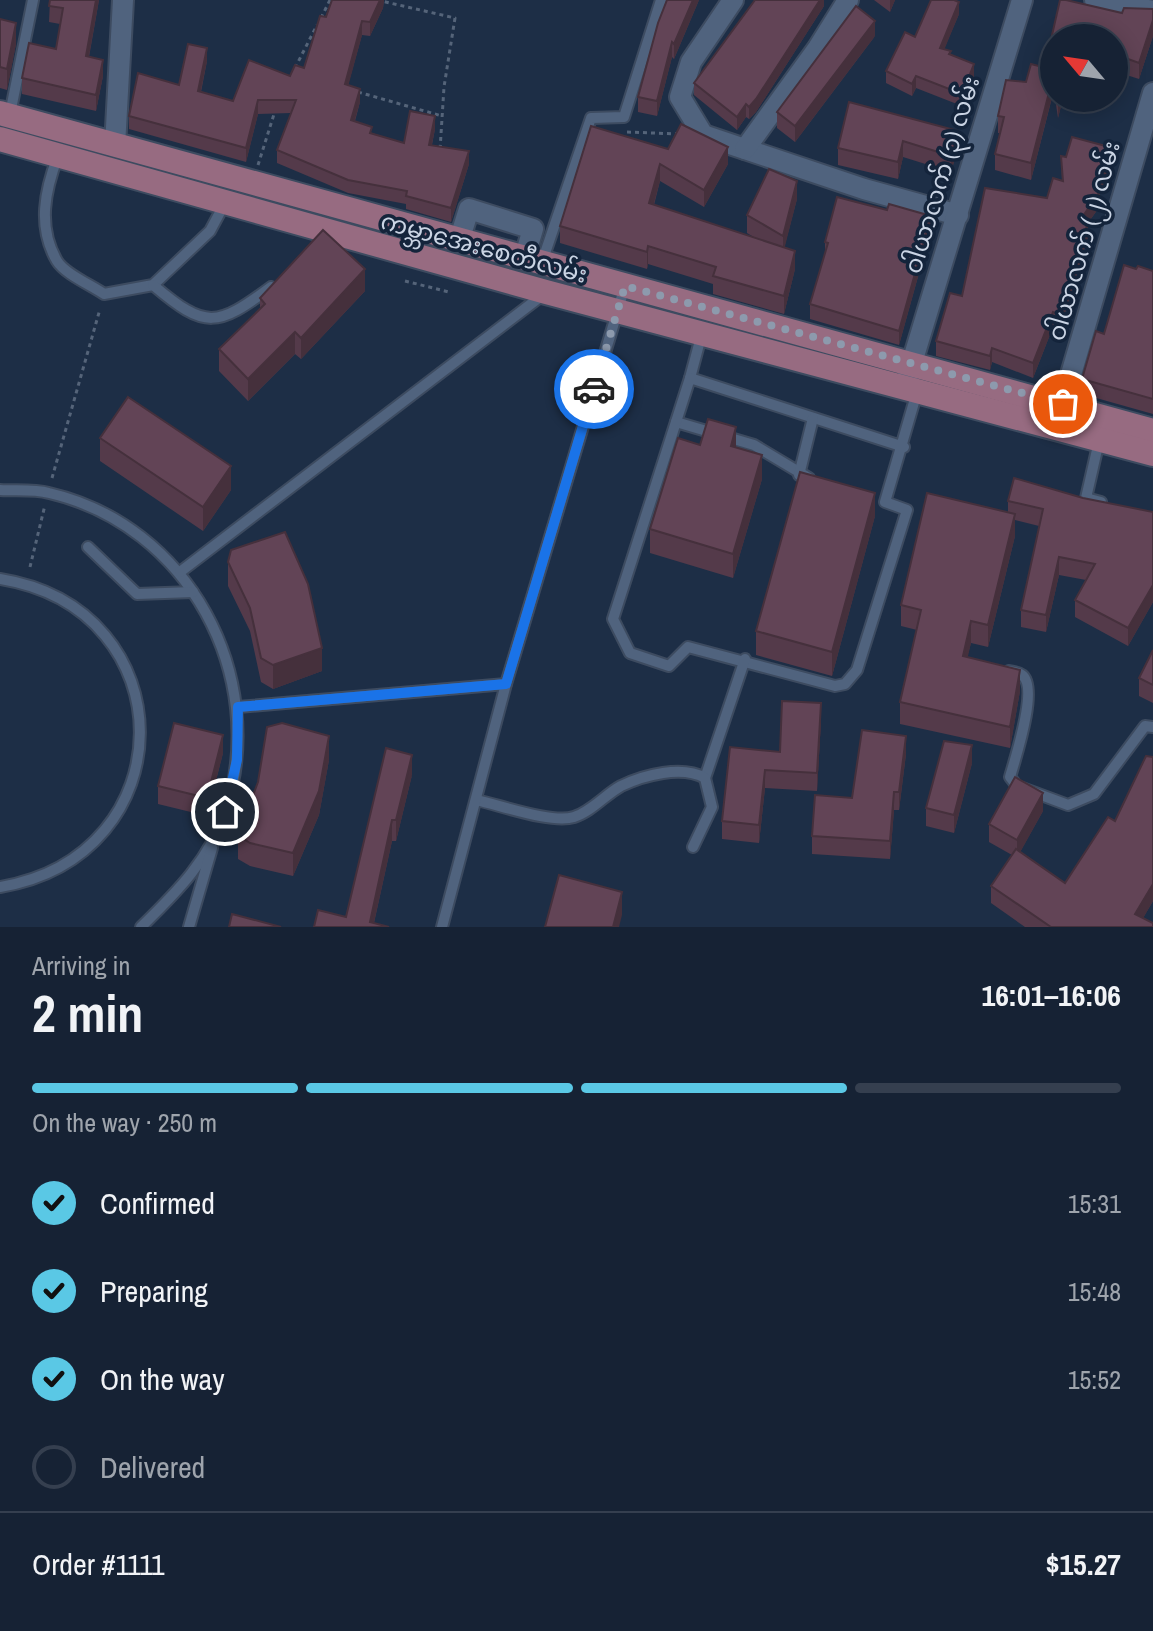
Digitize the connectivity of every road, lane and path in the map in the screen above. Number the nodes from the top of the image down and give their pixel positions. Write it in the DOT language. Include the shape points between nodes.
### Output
graph roads {
  1 [pos="33,0"];
  2 [pos="123,0"];
  3 [pos="330,0"];
  4 [pos="377,0"];
  5 [pos="661,0"];
  6 [pos="733,0"];
  7 [pos="848,0"];
  8 [pos="1022,0"];
  9 [pos="1095,0"];
  10 [pos="1153,11"];
  11 [pos="293,73"];
  12 [pos="353,91"];
  13 [pos="1153,93"];
  14 [pos="277,106"];
  15 [pos="5,115"];
  16 [pos="442,116"];
  17 [pos="587,133"];
  18 [pos="703,135"];
  19 [pos="0,139"];
  20 [pos="115,146"];
  21 [pos="745,149"];
  22 [pos="439,155"];
  23 [pos="58,156"];
  24 [pos="253,184"];
  25 [pos="225,203"];
  26 [pos="958,215"];
  27 [pos="459,241"];
  28 [pos="533,261"];
  29 [pos="405,281"];
  30 [pos="516,283"];
  31 [pos="153,285"];
  32 [pos="271,287"];
  33 [pos="449,292"];
  34 [pos="546,292"];
  35 [pos="104,294"];
  36 [pos="622,298"];
  37 [pos="702,332"];
  38 [pos="690,378"];
  39 [pos="911,381"];
  40 [pos="1012,390"];
  41 [pos="1063,404"];
  42 [pos="1005,414"];
  43 [pos="813,418"];
  44 [pos="676,422"];
  45 [pos="1056,429"];
  46 [pos="1153,431"];
  47 [pos="1099,441"];
  48 [pos="904,447"];
  49 [pos="1153,454"];
  50 [pos="799,475"];
  51 [pos="828,484"];
  52 [pos="0,490"];
  53 [pos="48,493"];
  54 [pos="871,498"];
  55 [pos="885,502"];
  56 [pos="1113,505"];
  57 [pos="88,547"];
  58 [pos="30,567"];
  59 [pos="180,572"];
  60 [pos="0,579"];
  61 [pos="193,592"];
  62 [pos="745,659"];
  63 [pos="992,665"];
  64 [pos="506,684"];
  65 [pos="238,707"];
  66 [pos="1153,727"];
  67 [pos="705,778"];
  68 [pos="476,800"];
  69 [pos="225,812"];
  70 [pos="693,847"];
  71 [pos="0,887"];
  72 [pos="141,927"];
  73 [pos="189,927"];
  74 [pos="442,927"];
  1 -- 15 [label="lane"];
  2 -- 20 [label="street"];
  3 -- 11 [label="path"];
  4 -- 16 [label="path" via="455,18"];
  5 -- 17 [label="lane" via="624,117 591,118"];
  6 -- 18 [label="street" via="691,62 680,97"];
  7 -- 21 [label="street"];
  8 -- 26 [label="street, ဝါယာလက် (၃) လမ်း"];
  9 -- 10 [label="street"];
  12 -- 16 [label="path"];
  13 -- 41 [label="street, ဝါယာလက် (၂) လမ်း"];
  14 -- 24 [label="path"];
  15 -- 20 [label="main road, ကမ္ဘာအေးစေတီလမ်း"];
  16 -- 22 [label="path"];
  17 -- 18 [label="path"];
  17 -- 28 [label="lane"];
  18 -- 21 [label="street"];
  19 -- 23 [label="main road, ကမ္ဘာအေးစေတီလမ်း"];
  20 -- 24 [label="main road, ကမ္ဘာအေးစေတီလမ်း"];
  21 -- 26 [label="street"];
  23 -- 25 [label="main road, ကမ္ဘာအေးစေတီလမ်း"];
  23 -- 35 [label="lane" via="45,191 58,263"];
  24 -- 27 [label="main road, ကမ္ဘာအေးစေတီလမ်း"];
  25 -- 30 [label="main road, ကမ္ဘာအေးစေတီလမ်း"];
  25 -- 31 [label="lane" via="210,231"];
  26 -- 39 [label="street, ဝါယာလက် (၃) လမ်း"];
  27 -- 28 [label="main road, ကမ္ဘာအေးစေတီလမ်း"];
  27 -- 28 [label="street" via="469,209 533,229"];
  28 -- 30 [label="lane"];
  28 -- 36 [label="main road, ကမ္ဘာအေးစေတီလမ်း"];
  29 -- 33 [label="path"];
  30 -- 34 [label="main road, ကမ္ဘာအေးစေတီလမ်း"];
  31 -- 32 [label="lane" via="180,308 212,320 238,311"];
  31 -- 35 [label="lane"];
  34 -- 36 [label="main road, ကမ္ဘာအေးစေတီလမ်း"];
  34 -- 59 [label="lane"];
  35 -- 53 [label="path"];
  36 -- 37 [label="main road, ကမ္ဘာအေးစေတီလမ်း"];
  36 -- 39 [label="main road, ကမ္ဘာအေးစေတီလမ်း"];
  36 -- 64 [label="lane"];
  37 -- 38 [label="lane"];
  37 -- 39 [label="main road, ကမ္ဘာအေးစေတီလမ်း"];
  38 -- 43 [label="lane"];
  38 -- 44 [label="lane"];
  39 -- 40 [label="main road, ကမ္ဘာအေးစေတီလမ်း"];
  39 -- 42 [label="main road, ကမ္ဘာအေးစေတီလမ်း"];
  39 -- 48 [label="lane"];
  40 -- 41 [label="main road, ကမ္ဘာအေးစေတီလမ်း"];
  40 -- 42 [label="main road"];
  41 -- 45 [label="street, ဝါယာလက် (၂) လမ်း"];
  41 -- 46 [label="main road, ကမ္ဘာအေးစေတီလမ်း"];
  42 -- 45 [label="main road, ကမ္ဘာအေးစေတီလမ်း"];
  43 -- 48 [label="lane"];
  43 -- 50 [label="lane"];
  44 -- 50 [label="lane" via="754,445"];
  44 -- 62 [label="lane" via="613,619 630,653 669,666 688,647"];
  45 -- 47 [label="main road, ကမ္ဘာအေးစေတီလမ်း"];
  47 -- 49 [label="main road, ကမ္ဘာအေးစေတီလမ်း"];
  47 -- 56 [label="lane" via="1086,498"];
  48 -- 55 [label="lane"];
  50 -- 51 [label="lane"];
  52 -- 53 [label="lane"];
  53 -- 58 [label="path"];
  53 -- 59 [label="lane" via="121,522"];
  54 -- 55 [label="lane"];
  55 -- 62 [label="lane" via="907,510 857,670 845,684 835,686"];
  57 -- 61 [label="lane" via="137,594"];
  59 -- 61 [label="lane"];
  60 -- 71 [label="lane" via="39,587 74,604 103,630 134,686 142,737 136,775 120,811 97,842 66,866 31,882"];
  61 -- 65 [label="lane" via="219,635"];
  62 -- 67 [label="lane"];
  63 -- 66 [label="lane" via="1022,675 1028,683 1024,727 1010,777 1017,786 1068,805 1094,794 1145,726"];
  64 -- 65 [label="lane"];
  64 -- 68 [label="lane"];
  65 -- 69 [label="lane" via="237,760"];
  67 -- 68 [label="lane" via="693,771 657,775 622,786 574,817"];
  67 -- 70 [label="lane" via="712,807"];
  68 -- 74 [label="lane"];
  69 -- 72 [label="lane" via="190,879"];
  69 -- 73 [label="lane"];
}
